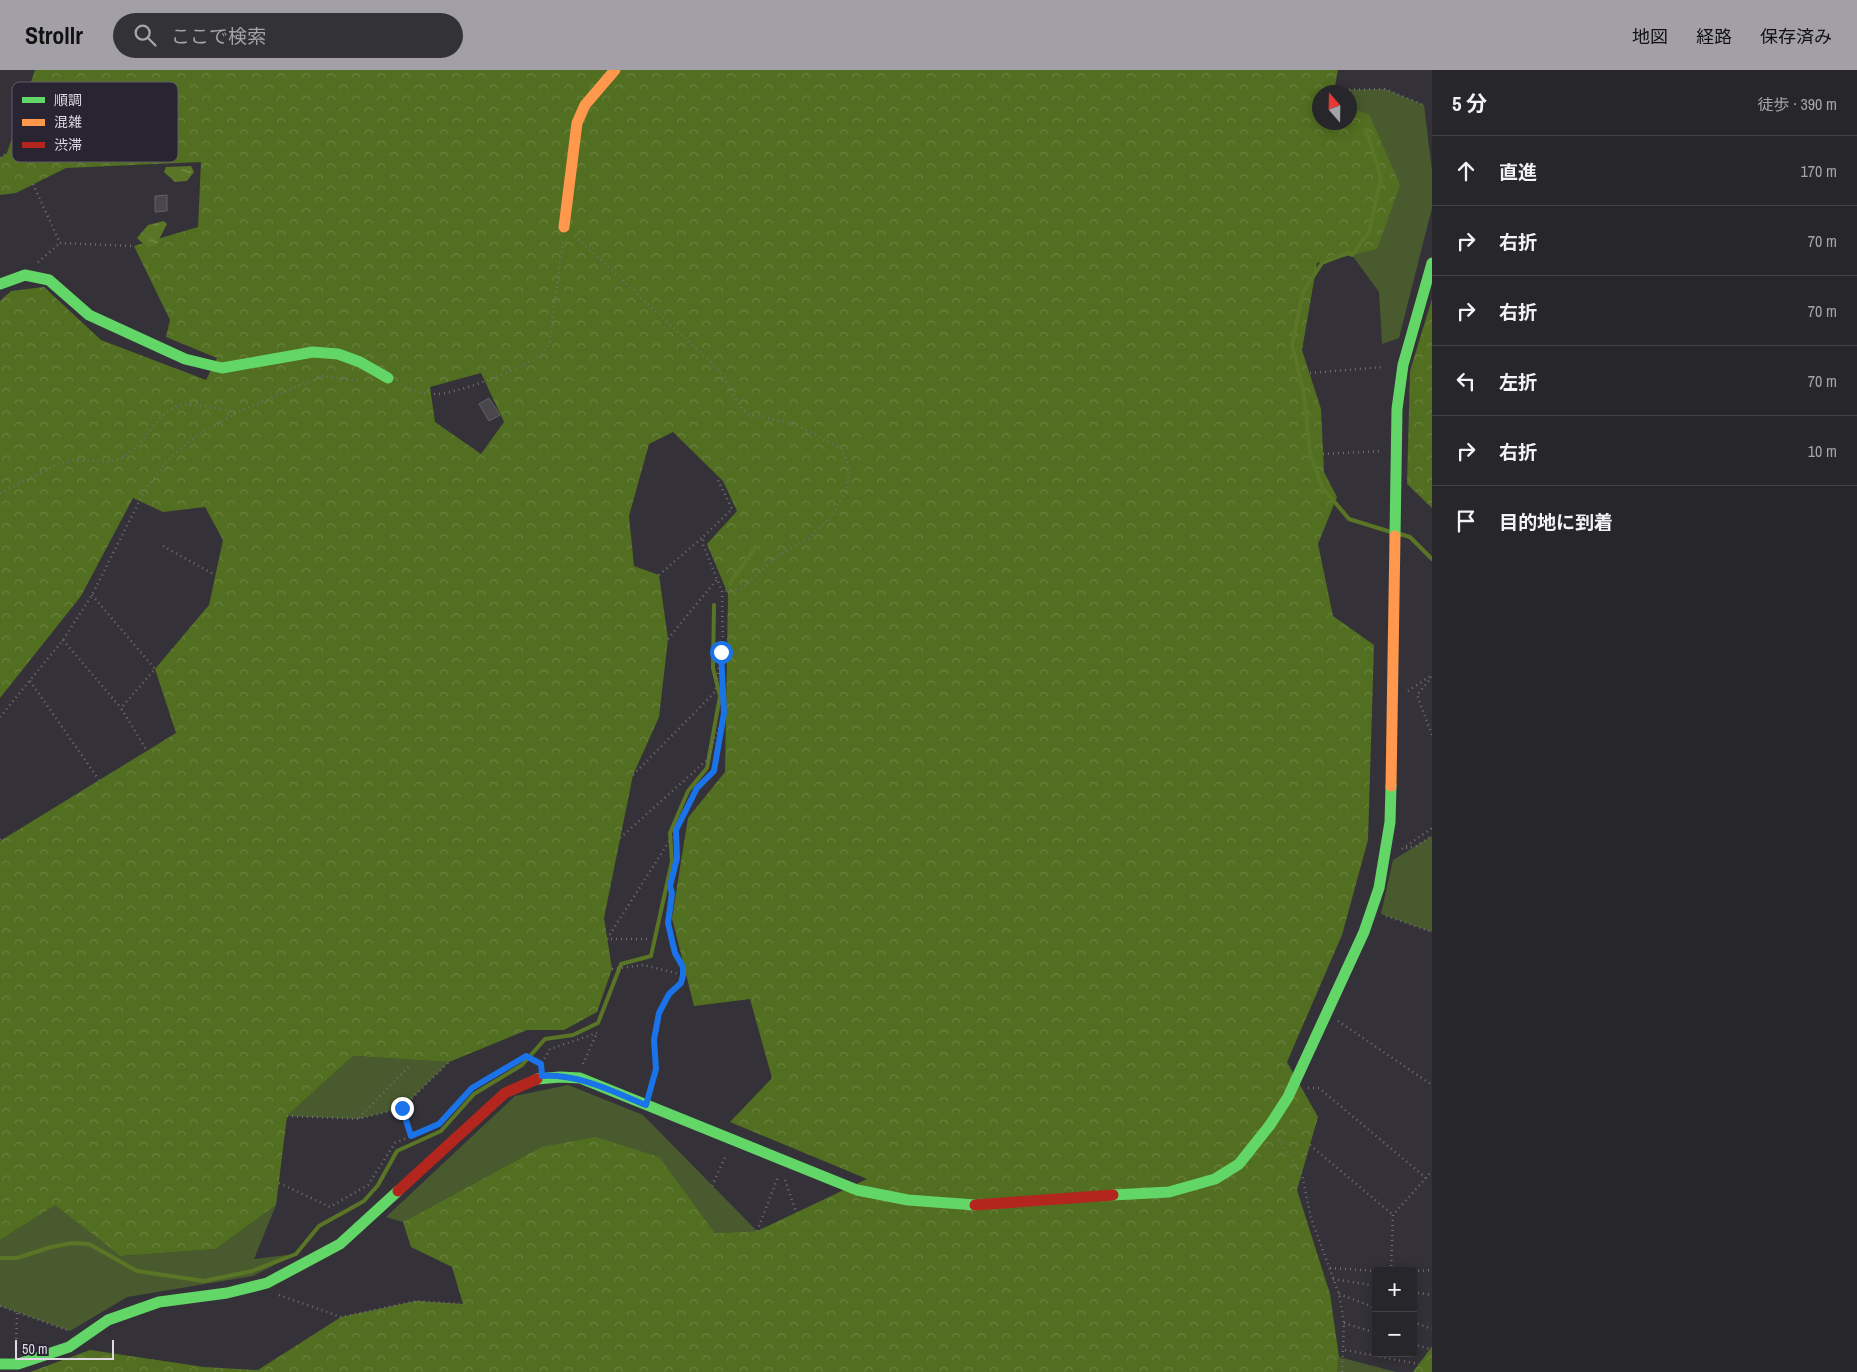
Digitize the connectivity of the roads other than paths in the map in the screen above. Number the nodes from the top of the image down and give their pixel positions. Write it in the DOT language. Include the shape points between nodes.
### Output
graph roads {
  1 [pos="615,70"];
  2 [pos="564,227"];
  3 [pos="1432,263"];
  4 [pos="0,284"];
  5 [pos="388,378"];
  6 [pos="0,1364"];
  1 -- 2 [label="street" via="585,104 577,123"];
  3 -- 6 [label="street" via="1403,365 1396,409 1390,822 1379,888 1364,932 1288,1097 1239,1164 1215,1179 1169,1192 1058,1198 987,1206 945,1204 857,1190 580,1078 542,1076 522,1082 504,1093 340,1244 308,1262 267,1283 227,1293 159,1302 133,1310 108,1320 69,1348 18,1364"];
  4 -- 5 [label="street" via="25,275 49,280 90,315 185,359 222,368 313,352 338,354"];
}
